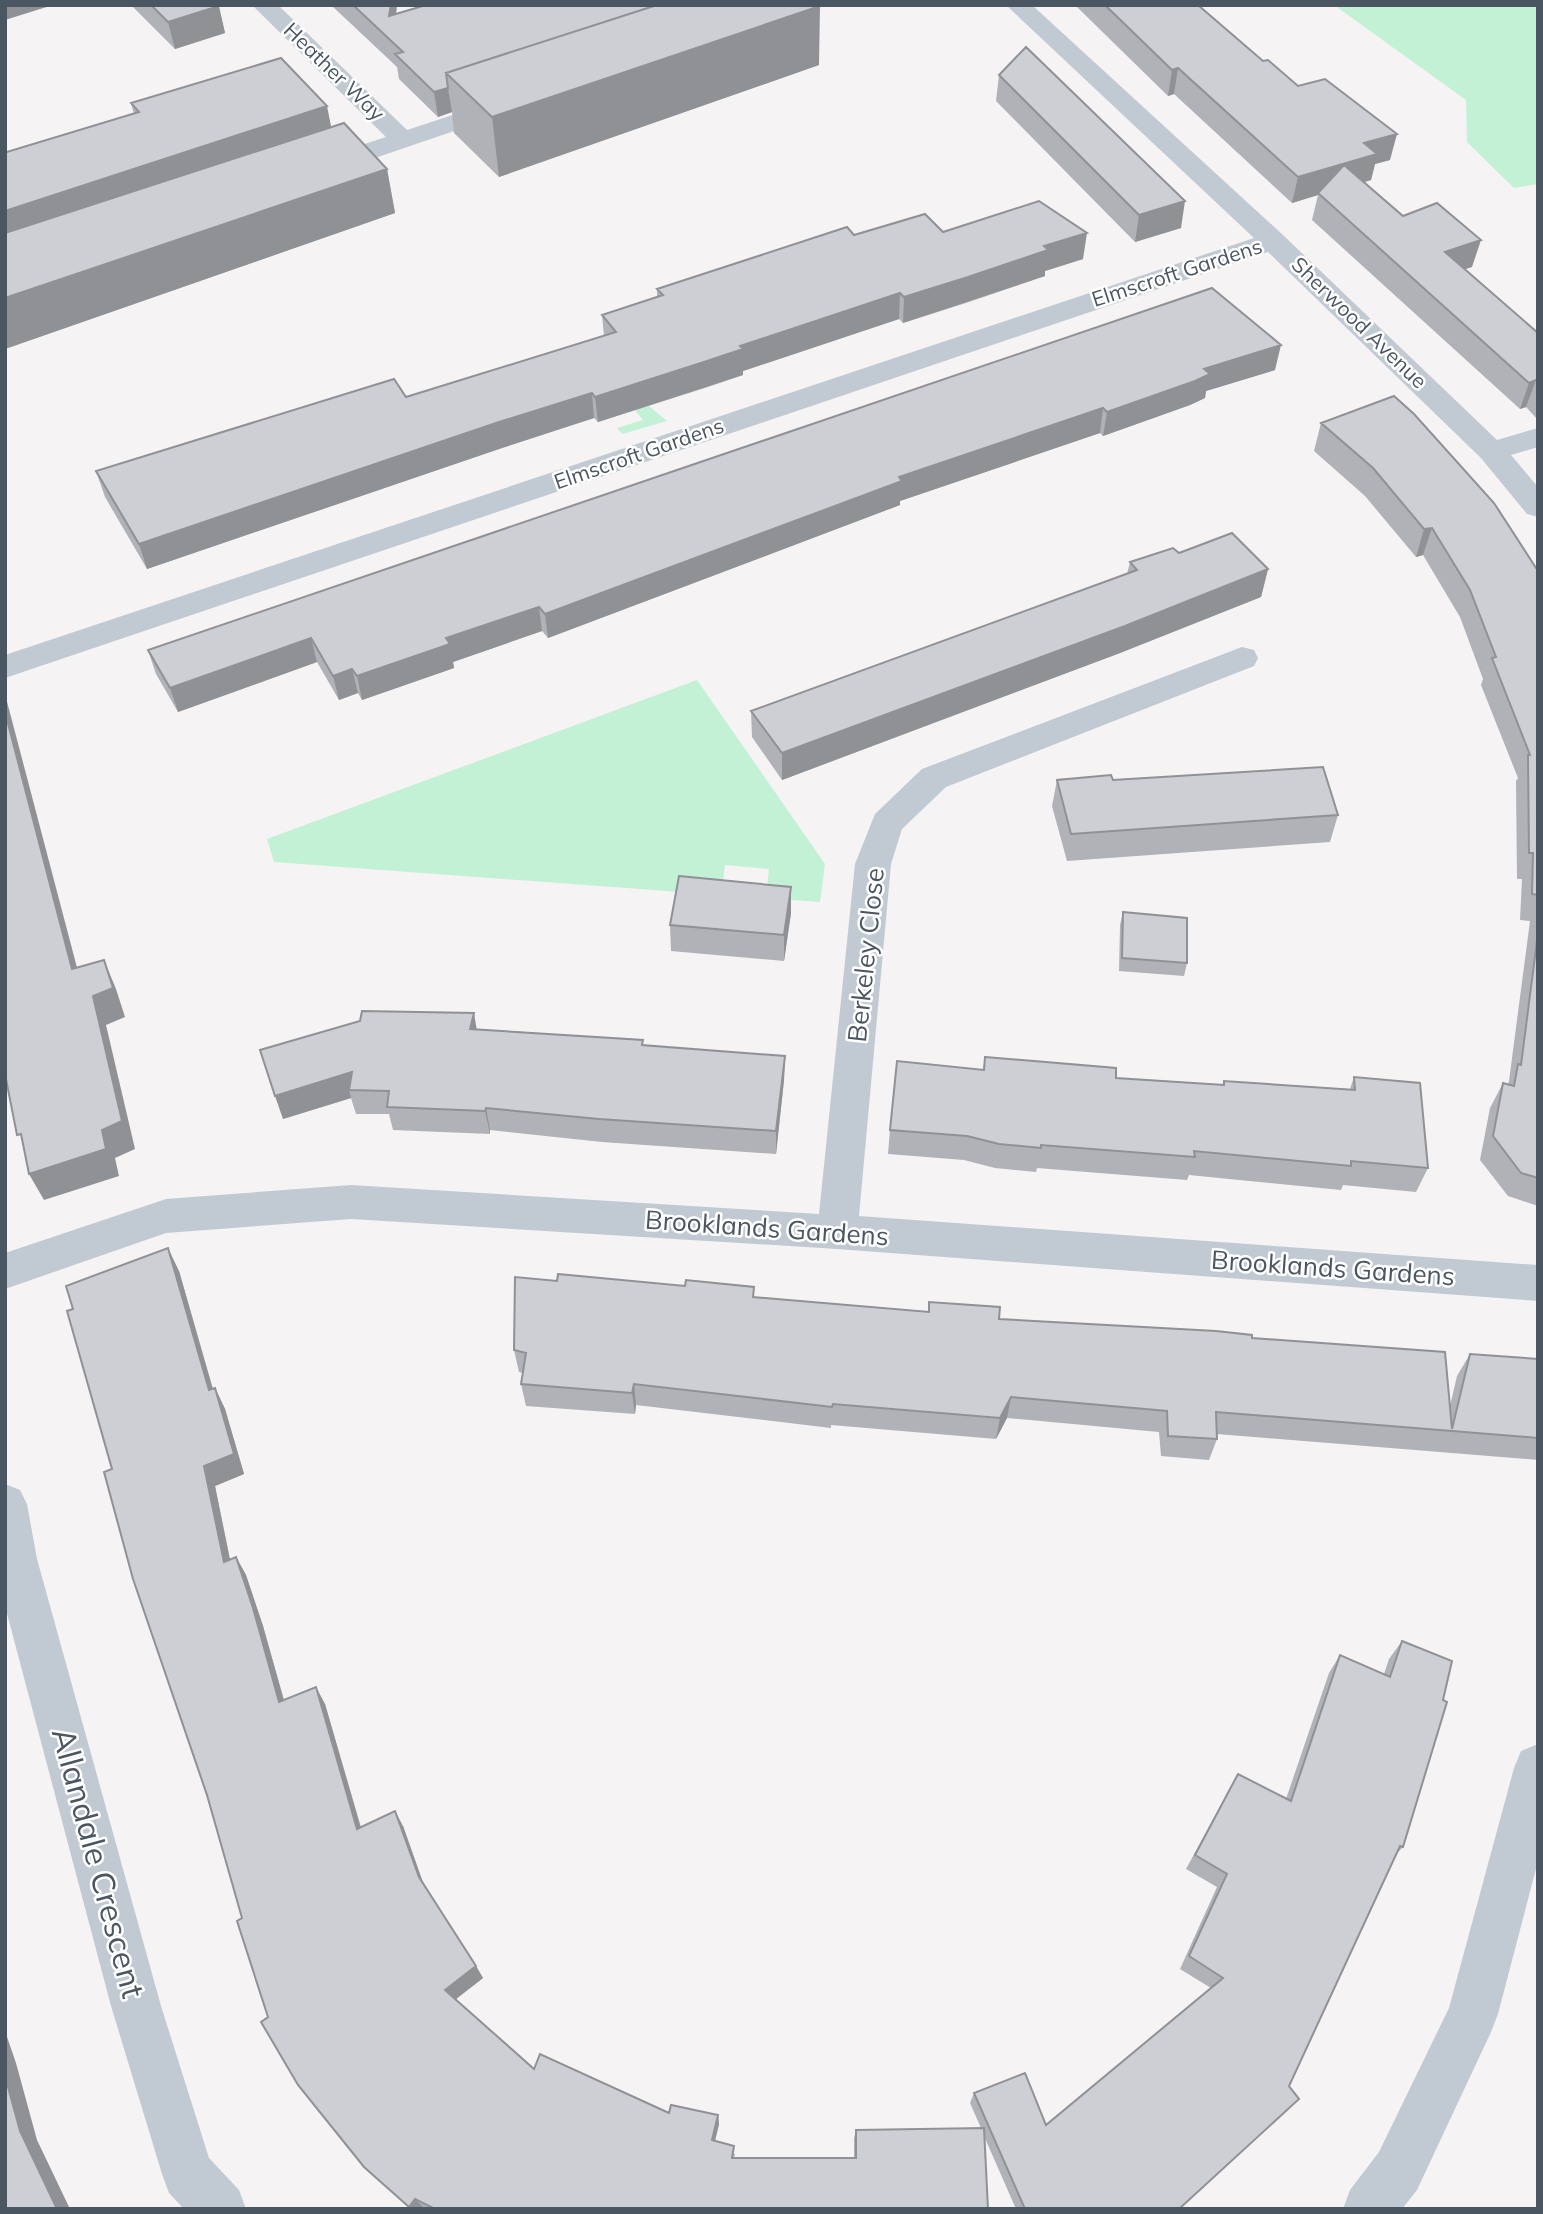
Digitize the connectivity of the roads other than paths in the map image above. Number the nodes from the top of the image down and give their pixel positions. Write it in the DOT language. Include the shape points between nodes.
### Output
graph roads {
  1 [pos="264,5"];
  2 [pos="1018,5"];
  3 [pos="520,101"];
  4 [pos="403,140"];
  5 [pos="297,175"];
  6 [pos="1273,241"];
  7 [pos="1538,437"];
  8 [pos="1492,451"];
  9 [pos="1538,507"];
  10 [pos="1242,658"];
  11 [pos="5,667"];
  12 [pos="837,1232"];
  13 [pos="5,1271"];
  14 [pos="1538,1283"];
  15 [pos="5,1504"];
  16 [pos="10,1561"];
  17 [pos="1538,1768"];
  18 [pos="220,2209"];
  19 [pos="1369,2209"];
  1 -- 4 [label="street, Heather Way"];
  2 -- 6 [label="street, Sherwood Avenue"];
  3 -- 4 [label="street"];
  4 -- 5 [label="street"];
  6 -- 8 [label="street, Sherwood Avenue"];
  6 -- 11 [label="street, Elmscroft Gardens"];
  7 -- 8 [label="street"];
  8 -- 9 [label="street, Sherwood Avenue"];
  10 -- 12 [label="street, Berkeley Close" via="934,778 887,823 873,864"];
  12 -- 13 [label="street, Brooklands Gardens" via="351,1202 166,1216"];
  12 -- 14 [label="street, Brooklands Gardens"];
  15 -- 16 [label="street, Allandale Crescent"];
  16 -- 18 [label="street, Allandale Crescent" via="188,2174"];
  17 -- 19 [label="street" via="1473,2014 1398,2171"];
}
